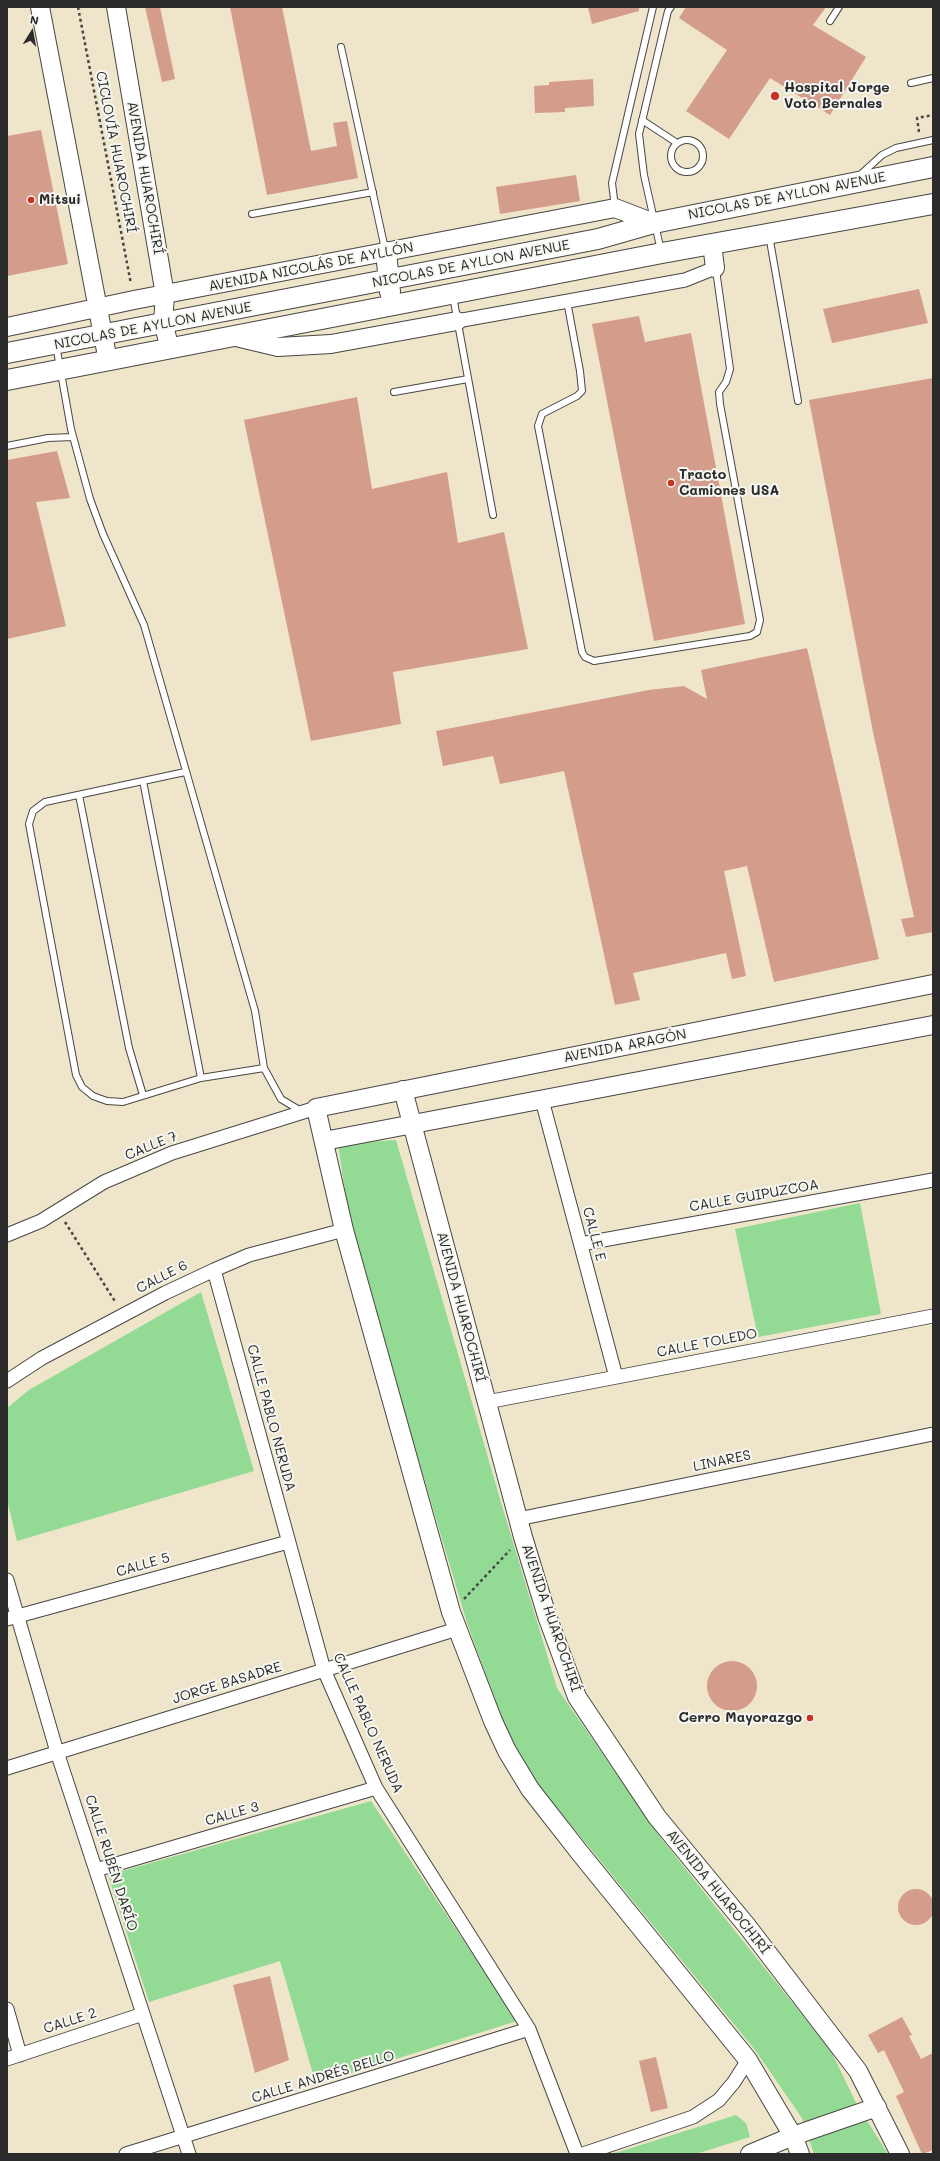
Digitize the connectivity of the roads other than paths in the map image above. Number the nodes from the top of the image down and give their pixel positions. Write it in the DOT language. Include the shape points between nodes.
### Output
graph roads {
  1 [pos="40,7"];
  2 [pos="116,7"];
  3 [pos="652,7"];
  4 [pos="671,7"];
  5 [pos="839,7"];
  6 [pos="830,21"];
  7 [pos="341,47"];
  8 [pos="933,78"];
  9 [pos="911,83"];
  10 [pos="642,120"];
  11 [pos="933,140"];
  12 [pos="676,143"];
  13 [pos="933,167"];
  14 [pos="849,184"];
  15 [pos="373,192"];
  16 [pos="933,204"];
  17 [pos="615,208"];
  18 [pos="252,214"];
  19 [pos="654,222"];
  20 [pos="769,234"];
  21 [pos="712,244"];
  22 [pos="386,252"];
  23 [pos="662,253"];
  24 [pos="715,268"];
  25 [pos="388,280"];
  26 [pos="453,294"];
  27 [pos="165,295"];
  28 [pos="567,301"];
  29 [pos="391,306"];
  30 [pos="98,309"];
  31 [pos="457,321"];
  32 [pos="163,322"];
  33 [pos="7,327"];
  34 [pos="103,335"];
  35 [pos="236,337"];
  36 [pos="56,344"];
  37 [pos="170,349"];
  38 [pos="7,353"];
  39 [pos="108,361"];
  40 [pos="61,371"];
  41 [pos="468,379"];
  42 [pos="7,380"];
  43 [pos="394,392"];
  44 [pos="798,401"];
  45 [pos="73,437"];
  46 [pos="7,446"];
  47 [pos="493,515"];
  48 [pos="185,772"];
  49 [pos="143,781"];
  50 [pos="79,795"];
  51 [pos="933,984"];
  52 [pos="933,1025"];
  53 [pos="264,1068"];
  54 [pos="201,1078"];
  55 [pos="402,1090"];
  56 [pos="143,1095"];
  57 [pos="542,1100"];
  58 [pos="309,1110"];
  59 [pos="412,1124"];
  60 [pos="324,1141"];
  61 [pos="933,1180"];
  62 [pos="344,1230"];
  63 [pos="7,1235"];
  64 [pos="580,1244"];
  65 [pos="214,1270"];
  66 [pos="933,1316"];
  67 [pos="616,1377"];
  68 [pos="7,1381"];
  69 [pos="487,1402"];
  70 [pos="933,1434"];
  71 [pos="518,1519"];
  72 [pos="288,1542"];
  73 [pos="7,1580"];
  74 [pos="12,1618"];
  75 [pos="454,1621"];
  76 [pos="324,1670"];
  77 [pos="57,1752"];
  78 [pos="7,1768"];
  79 [pos="376,1788"];
  80 [pos="96,1870"];
  81 [pos="7,2009"];
  82 [pos="143,2014"];
  83 [pos="529,2029"];
  84 [pos="20,2055"];
  85 [pos="7,2059"];
  86 [pos="748,2060"];
  87 [pos="877,2107"];
  88 [pos="184,2136"];
  89 [pos="793,2136"];
  90 [pos="126,2154"];
  91 [pos="189,2154"];
  92 [pos="577,2154"];
  93 [pos="583,2154"];
  94 [pos="750,2154"];
  95 [pos="800,2154"];
  96 [pos="900,2154"];
  1 -- 30 [label="street"];
  2 -- 27 [label="street, AVENIDA HUAROCHIRÍ"];
  3 -- 17 [label="lane" via="612,182"];
  4 -- 10 [label="lane"];
  5 -- 6 [label="lane"];
  7 -- 15 [label="lane"];
  8 -- 9 [label="lane"];
  10 -- 12 [label="lane"];
  10 -- 19 [label="lane" via="639,134"];
  11 -- 14 [label="lane" via="896,148 882,156"];
  12 -- 12 [label="lane" via="671,152 672,163 685,172 695,169 702,162 700,147 692,140"];
  13 -- 14 [label="main road, NICOLAS DE AYLLON AVENUE"];
  14 -- 19 [label="main road, NICOLAS DE AYLLON AVENUE"];
  15 -- 18 [label="lane"];
  15 -- 22 [label="lane"];
  16 -- 20 [label="main road, NICOLAS DE AYLLON AVENUE"];
  17 -- 19 [label="street"];
  17 -- 22 [label="street, AVENIDA NICOLÁS DE AYLLÓN"];
  19 -- 23 [label="lane"];
  19 -- 25 [label="main road, NICOLAS DE AYLLON AVENUE" via="598,239"];
  20 -- 21 [label="main road, NICOLAS DE AYLLON AVENUE"];
  20 -- 44 [label="lane"];
  21 -- 23 [label="main road, NICOLAS DE AYLLON AVENUE"];
  21 -- 24 [label="street"];
  22 -- 25 [label="main road"];
  22 -- 27 [label="street, AVENIDA NICOLÁS DE AYLLÓN"];
  23 -- 26 [label="main road, NICOLAS DE AYLLON AVENUE"];
  24 -- 28 [label="street, NICOLAS DE AYLLON AVENUE" via="685,280"];
  24 -- 28 [label="lane" via="730,369 726,382 719,392 720,404 760,620 757,632 750,636 594,661 582,652 538,426 542,414 578,396 582,391"];
  25 -- 29 [label="main road"];
  25 -- 32 [label="main road, NICOLAS DE AYLLON AVENUE"];
  26 -- 29 [label="main road, NICOLAS DE AYLLON AVENUE"];
  26 -- 31 [label="lane"];
  27 -- 30 [label="street, AVENIDA NICOLÁS DE AYLLÓN"];
  27 -- 32 [label="street, AVENIDA HUAROCHIRÍ"];
  28 -- 31 [label="street, NICOLAS DE AYLLON AVENUE"];
  29 -- 35 [label="main road, NICOLAS DE AYLLON AVENUE"];
  30 -- 33 [label="street, AVENIDA NICOLÁS DE AYLLÓN"];
  30 -- 34 [label="street"];
  31 -- 35 [label="street, NICOLAS DE AYLLON AVENUE" via="331,344 278,347"];
  31 -- 41 [label="lane"];
  32 -- 34 [label="main road, NICOLAS DE AYLLON AVENUE"];
  32 -- 37 [label="street, AVENIDA HUAROCHIRÍ"];
  34 -- 36 [label="main road, NICOLAS DE AYLLON AVENUE"];
  34 -- 39 [label="street"];
  35 -- 37 [label="main road, NICOLAS DE AYLLON AVENUE"];
  36 -- 38 [label="main road, NICOLAS DE AYLLON AVENUE"];
  36 -- 40 [label="lane"];
  37 -- 39 [label="main road, NICOLAS DE AYLLON AVENUE"];
  39 -- 40 [label="main road, NICOLAS DE AYLLON AVENUE"];
  40 -- 42 [label="main road, NICOLAS DE AYLLON AVENUE"];
  40 -- 45 [label="lane"];
  41 -- 43 [label="lane"];
  41 -- 47 [label="lane"];
  45 -- 46 [label="lane" via="48,438"];
  45 -- 48 [label="lane" via="90,499 103,534 144,625"];
  48 -- 49 [label="lane"];
  48 -- 53 [label="lane" via="255,1011"];
  49 -- 50 [label="lane"];
  49 -- 54 [label="lane"];
  50 -- 56 [label="lane" via="129,1048"];
  50 -- 56 [label="lane" via="45,802 33,811 29,824 76,1075 82,1087 93,1096 107,1101 123,1102"];
  51 -- 55 [label="street, AVENIDA ARAGÓN"];
  52 -- 57 [label="street"];
  53 -- 54 [label="lane"];
  53 -- 58 [label="lane" via="281,1099"];
  54 -- 56 [label="lane"];
  55 -- 58 [label="street, AVENIDA ARAGÓN"];
  55 -- 59 [label="street, AVENIDA HUAROCHIRÍ"];
  57 -- 59 [label="street"];
  57 -- 64 [label="street, CALLE E"];
  58 -- 60 [label="street"];
  58 -- 63 [label="street, CALLE 7" via="172,1153 104,1182 41,1220"];
  59 -- 60 [label="street"];
  59 -- 69 [label="street, AVENIDA HUAROCHIRÍ"];
  60 -- 62 [label="street"];
  61 -- 64 [label="street, CALLE GUIPUZCOA"];
  62 -- 65 [label="street, CALLE 6" via="249,1255"];
  62 -- 75 [label="street"];
  64 -- 67 [label="street, CALLE E"];
  65 -- 68 [label="street, CALLE 6" via="42,1358"];
  65 -- 72 [label="street, CALLE PABLO NERUDA"];
  66 -- 67 [label="street, CALLE TOLEDO"];
  67 -- 69 [label="street, CALLE TOLEDO"];
  69 -- 71 [label="street, AVENIDA HUAROCHIRÍ"];
  70 -- 71 [label="street, LINARES"];
  71 -- 87 [label="street, AVENIDA HUAROCHIRÍ" via="548,1616 577,1697 657,1817 747,1926 858,2071"];
  72 -- 74 [label="street, CALLE 5"];
  72 -- 76 [label="street, CALLE PABLO NERUDA"];
  73 -- 74 [label="street, CALLE RUBÉN DARÍO"];
  74 -- 77 [label="street, CALLE RUBÉN DARÍO"];
  75 -- 76 [label="street, JORGE BASADRE"];
  75 -- 86 [label="street" via="507,1751 530,1789"];
  76 -- 77 [label="street, JORGE BASADRE"];
  76 -- 79 [label="street, CALLE PABLO NERUDA"];
  77 -- 78 [label="street, JORGE BASADRE"];
  77 -- 80 [label="street, CALLE RUBÉN DARÍO"];
  79 -- 80 [label="street, CALLE 3"];
  79 -- 83 [label="street, CALLE PABLO NERUDA"];
  80 -- 82 [label="street, CALLE RUBÉN DARÍO"];
  81 -- 84 [label="street"];
  82 -- 84 [label="street, CALLE 2"];
  82 -- 88 [label="street, CALLE RUBÉN DARÍO"];
  83 -- 88 [label="street, CALLE ANDRÉS BELLO"];
  83 -- 92 [label="street, CALLE PABLO NERUDA"];
  84 -- 85 [label="street, CALLE 2"];
  86 -- 89 [label="street"];
  86 -- 93 [label="street" via="719,2100 693,2117"];
  87 -- 89 [label="street"];
  87 -- 96 [label="street, AVENIDA HUAROCHIRÍ"];
  88 -- 90 [label="street, CALLE ANDRÉS BELLO"];
  88 -- 91 [label="street, CALLE RUBÉN DARÍO"];
  89 -- 94 [label="street"];
  89 -- 95 [label="street"];
}
